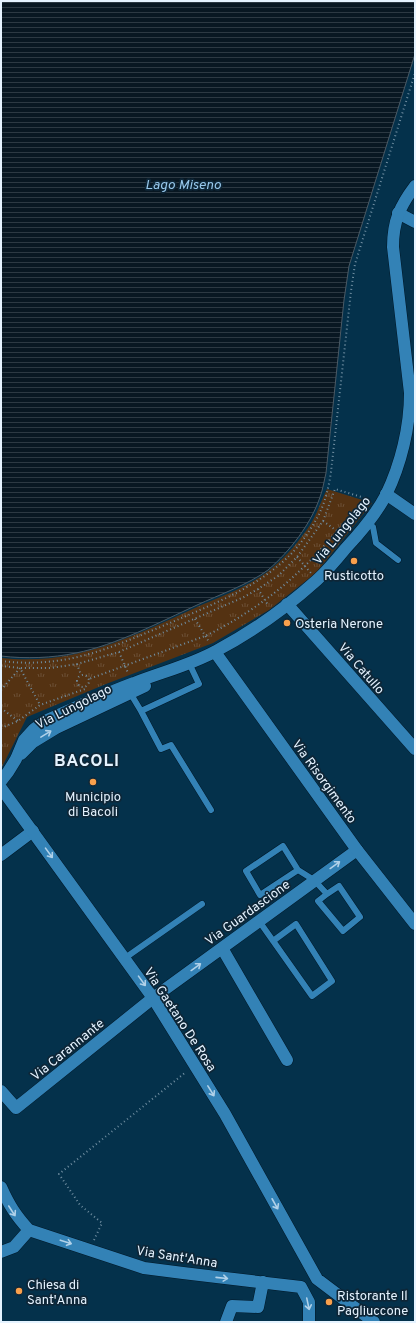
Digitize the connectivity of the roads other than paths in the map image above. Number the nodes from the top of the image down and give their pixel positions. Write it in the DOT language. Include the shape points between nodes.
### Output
graph roads {
  1 [pos="415,186"];
  2 [pos="398,213"];
  3 [pos="415,222"];
  4 [pos="411,428"];
  5 [pos="386,494"];
  6 [pos="415,514"];
  7 [pos="367,523"];
  8 [pos="398,560"];
  9 [pos="287,604"];
  10 [pos="215,652"];
  11 [pos="189,663"];
  12 [pos="129,686"];
  13 [pos="141,711"];
  14 [pos="415,749"];
  15 [pos="1,781"];
  16 [pos="1,788"];
  17 [pos="211,810"];
  18 [pos="34,831"];
  19 [pos="356,850"];
  20 [pos="1,856"];
  21 [pos="298,870"];
  22 [pos="314,880"];
  23 [pos="327,894"];
  24 [pos="202,904"];
  25 [pos="259,921"];
  26 [pos="415,924"];
  27 [pos="273,942"];
  28 [pos="222,948"];
  29 [pos="125,958"];
  30 [pos="153,998"];
  31 [pos="287,1060"];
  32 [pos="1,1091"];
  33 [pos="1,1188"];
  34 [pos="29,1230"];
  35 [pos="1,1252"];
  36 [pos="317,1279"];
  37 [pos="263,1282"];
  38 [pos="301,1287"];
  39 [pos="226,1322"];
  40 [pos="309,1322"];
  41 [pos="374,1322"];
  1 -- 2 [label="street, Via Lungolago"];
  2 -- 3 [label="street"];
  2 -- 4 [label="street, Via Lungolago" via="392,247 410,393"];
  4 -- 5 [label="street, Via Lungolago"];
  5 -- 6 [label="street"];
  5 -- 7 [label="street, Via Lungolago"];
  7 -- 8 [label="lane" via="373,527 376,543"];
  7 -- 9 [label="street, Via Lungolago" via="317,580"];
  9 -- 10 [label="street, Via Lungolago" via="250,632"];
  9 -- 14 [label="street, Via Catullo"];
  10 -- 11 [label="street, Via Lungolago"];
  10 -- 19 [label="street, Via Risorgimento"];
  11 -- 12 [label="street, Via Lungolago"];
  11 -- 13 [label="lane" via="199,684"];
  12 -- 13 [label="lane"];
  12 -- 15 [label="street, Via Lungolago" via="33,742 16,759"];
  13 -- 17 [label="lane" via="161,750 172,745"];
  16 -- 18 [label="street, Via Gaetano De Rosa"];
  18 -- 20 [label="street"];
  18 -- 29 [label="street, Via Gaetano De Rosa, one-way"];
  22 -- 19 [label="street, Via Guardascione, one-way"];
  19 -- 26 [label="street, Via Risorgimento"];
  21 -- 21 [label="lane" via="260,895 246,871 283,846"];
  21 -- 22 [label="lane"];
  22 -- 23 [label="lane"];
  22 -- 25 [label="street, Via Guardascione"];
  23 -- 23 [label="lane" via="318,901 343,931 360,917 339,886"];
  24 -- 29 [label="lane"];
  25 -- 27 [label="lane"];
  25 -- 28 [label="street, Via Guardascione"];
  27 -- 27 [label="lane" via="312,996 332,980 296,924"];
  30 -- 28 [label="street, Via Guardascione, one-way"];
  28 -- 31 [label="street"];
  29 -- 30 [label="street, Via Gaetano De Rosa, one-way"];
  30 -- 32 [label="street, Via Carannante" via="16,1108"];
  30 -- 36 [label="street, Via Gaetano De Rosa, one-way" via="225,1114"];
  33 -- 34 [label="street, one-way" via="8,1204"];
  34 -- 35 [label="street" via="14,1247"];
  34 -- 37 [label="street, Via Sant'Anna, one-way" via="144,1268"];
  36 -- 38 [label="street"];
  36 -- 41 [label="street"];
  37 -- 38 [label="street, Via Sant'Anna"];
  37 -- 39 [label="street" via="258,1307 232,1306"];
  38 -- 40 [label="street, one-way" via="309,1302"];
}
